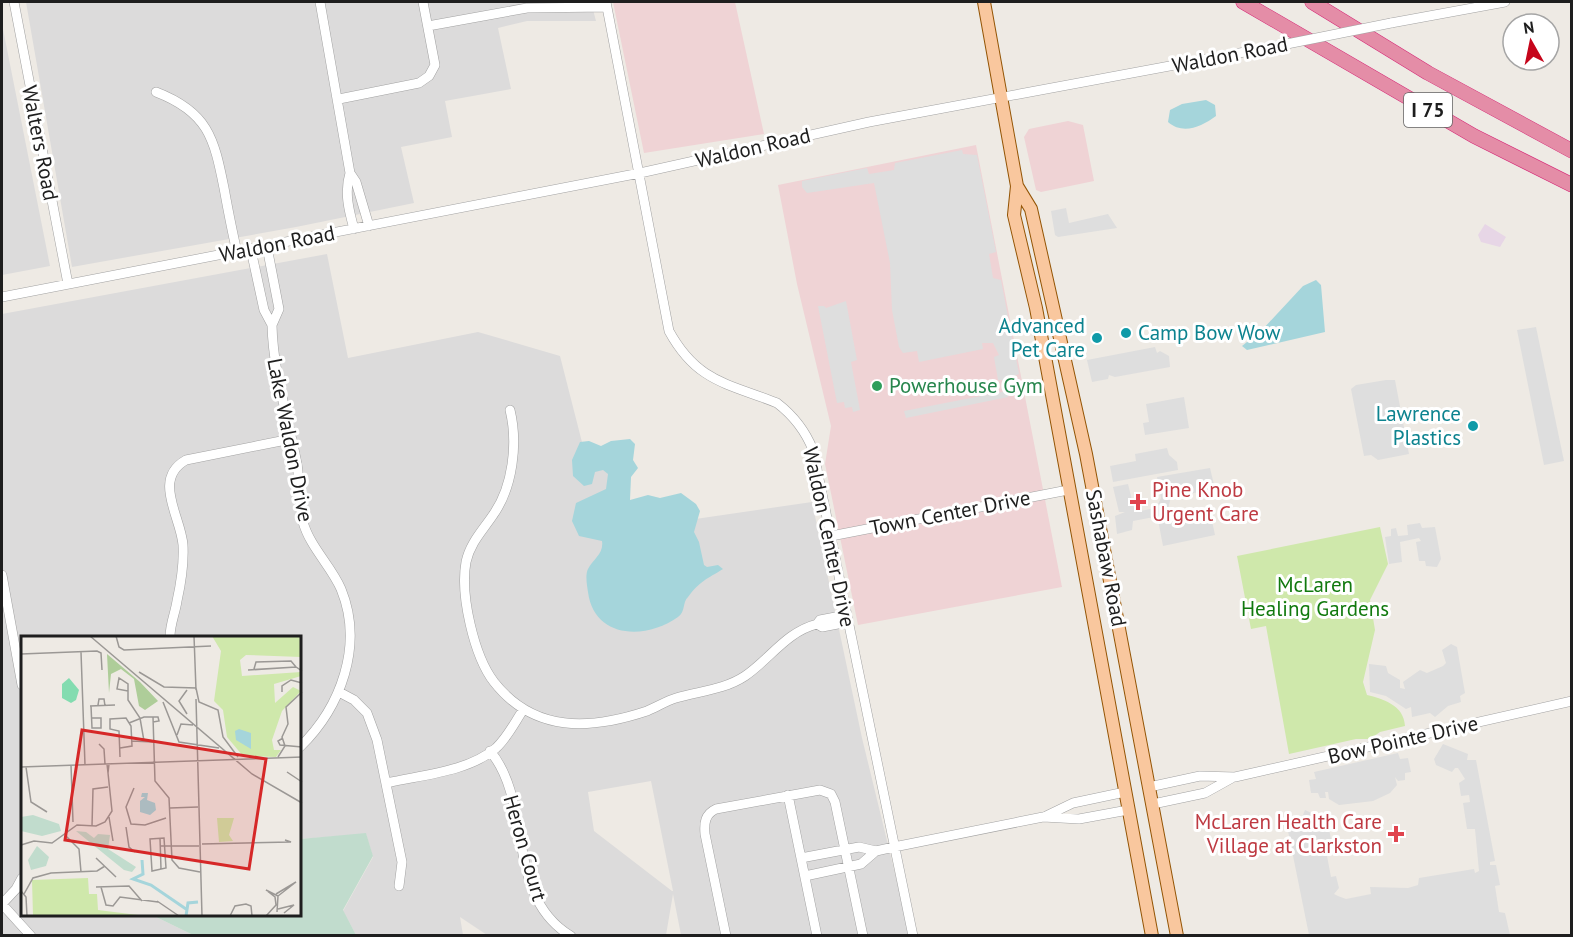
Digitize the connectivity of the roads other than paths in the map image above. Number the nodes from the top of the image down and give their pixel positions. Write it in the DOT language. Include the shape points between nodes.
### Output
graph roads {
  1 [pos="14,2"];
  2 [pos="320,2"];
  3 [pos="423,2"];
  4 [pos="984,2"];
  5 [pos="1235,2"];
  6 [pos="1243,2"];
  7 [pos="1312,2"];
  8 [pos="1320,2"];
  9 [pos="1505,2"];
  10 [pos="606,4"];
  11 [pos="526,5"];
  12 [pos="1335,13"];
  13 [pos="428,26"];
  14 [pos="1288,30"];
  15 [pos="156,93"];
  16 [pos="1000,98"];
  17 [pos="339,99"];
  18 [pos="1572,151"];
  19 [pos="350,173"];
  20 [pos="640,173"];
  21 [pos="1572,185"];
  22 [pos="1017,186"];
  23 [pos="369,226"];
  24 [pos="354,229"];
  25 [pos="267,247"];
  26 [pos="1040,248"];
  27 [pos="251,250"];
  28 [pos="237,252"];
  29 [pos="1023,252"];
  30 [pos="68,284"];
  31 [pos="2,297"];
  32 [pos="272,325"];
  33 [pos="1070,378"];
  34 [pos="1048,379"];
  35 [pos="510,410"];
  36 [pos="291,439"];
  37 [pos="1068,489"];
  38 [pos="831,536"];
  39 [pos="1082,565"];
  40 [pos="1109,574"];
  41 [pos="2,575"];
  42 [pos="847,618"];
  43 [pos="170,636"];
  44 [pos="1098,647"];
  45 [pos="1125,657"];
  46 [pos="21,680"];
  47 [pos="339,692"];
  48 [pos="1572,701"];
  49 [pos="523,710"];
  50 [pos="302,745"];
  51 [pos="490,752"];
  52 [pos="1234,777"];
  53 [pos="387,783"];
  54 [pos="1149,787"];
  55 [pos="1125,792"];
  56 [pos="788,795"];
  57 [pos="1153,804"];
  58 [pos="1128,810"];
  59 [pos="1043,817"];
  60 [pos="894,847"];
  61 [pos="845,850"];
  62 [pos="876,851"];
  63 [pos="801,858"];
  64 [pos="849,867"];
  65 [pos="805,876"];
  66 [pos="21,880"];
  67 [pos="399,886"];
  68 [pos="2,904"];
  69 [pos="31,936"];
  70 [pos="571,936"];
  71 [pos="726,936"];
  72 [pos="817,936"];
  73 [pos="863,936"];
  74 [pos="913,936"];
  75 [pos="1152,936"];
  76 [pos="1177,936"];
  1 -- 30 [label="street, Walters Road"];
  2 -- 17 [label="street"];
  3 -- 13 [label="street"];
  4 -- 16 [label="main road, Sashabaw Road"];
  5 -- 14 [label="highway"];
  6 -- 14 [label="highway, I 75"];
  7 -- 12 [label="highway, I 75"];
  8 -- 12 [label="highway"];
  9 -- 16 [label="street, Waldon Road, bridge"];
  10 -- 11 [label="street"];
  10 -- 20 [label="street, Waldon Center Drive"];
  11 -- 13 [label="street"];
  12 -- 18 [label="highway, I 75" via="1428,73"];
  13 -- 17 [label="street" via="435,65 429,76 419,83"];
  14 -- 21 [label="highway, I 75" via="1474,136"];
  15 -- 28 [label="street" via="185,105 207,129 218,158"];
  16 -- 20 [label="street, Waldon Road" via="869,122"];
  16 -- 22 [label="main road, Sashabaw Road"];
  17 -- 19 [label="street"];
  19 -- 23 [label="street"];
  19 -- 24 [label="street" via="347,198"];
  20 -- 23 [label="street, Waldon Road"];
  20 -- 38 [label="street, Waldon Center Drive" via="670,333 682,353 704,374 777,403 796,420 813,450"];
  22 -- 26 [label="main road, Sashabaw Road" via="1031,209"];
  22 -- 29 [label="main road, Sashabaw Road" via="1014,215"];
  23 -- 24 [label="street, Waldon Road"];
  24 -- 25 [label="street, Waldon Road"];
  25 -- 27 [label="street, Waldon Road"];
  25 -- 32 [label="street, Lake Waldon Drive" via="279,309"];
  26 -- 29 [label="main road"];
  26 -- 33 [label="main road, Sashabaw Road"];
  27 -- 28 [label="street, Waldon Road"];
  27 -- 32 [label="street, Lake Waldon Drive" via="264,310"];
  28 -- 30 [label="street, Waldon Road"];
  29 -- 34 [label="main road, Sashabaw Road"];
  30 -- 31 [label="street, Waldon Road"];
  32 -- 36 [label="street, Lake Waldon Drive" via="272,350"];
  33 -- 34 [label="main road" via="1058,372"];
  33 -- 40 [label="main road, Sashabaw Road"];
  34 -- 37 [label="main road, Sashabaw Road"];
  35 -- 49 [label="street" via="511,471 506,493 473,543 463,581 477,649 487,673 502,693"];
  36 -- 43 [label="street" via="186,460 173,470 170,495 183,545"];
  36 -- 47 [label="street, Lake Waldon Drive" via="303,524 334,575 347,611 349,660"];
  37 -- 38 [label="street, Town Center Drive"];
  37 -- 39 [label="main road, Sashabaw Road"];
  38 -- 42 [label="street, Waldon Center Drive"];
  39 -- 40 [label="main road" via="1094,576"];
  39 -- 44 [label="main road, Sashabaw Road"];
  40 -- 45 [label="main road, Sashabaw Road"];
  41 -- 46 [label="street"];
  42 -- 49 [label="street" via="822,627 806,627 732,683 675,698 648,710 576,725 546,720"];
  42 -- 60 [label="street, Waldon Center Drive"];
  44 -- 45 [label="main road" via="1113,642"];
  44 -- 55 [label="main road, Sashabaw Road"];
  45 -- 54 [label="main road, Sashabaw Road"];
  47 -- 50 [label="street, Lake Waldon Drive"];
  47 -- 53 [label="street" via="367,713"];
  48 -- 52 [label="street, Bow Pointe Drive"];
  49 -- 51 [label="street"];
  51 -- 53 [label="street" via="458,767"];
  51 -- 70 [label="street, Heron Court" via="506,782 532,890 540,908"];
  52 -- 54 [label="street, Bow Pointe Drive" via="1200,776"];
  52 -- 57 [label="street, Bow Pointe Drive" via="1205,793"];
  53 -- 67 [label="street" via="402,862"];
  54 -- 57 [label="main road, Sashabaw Road"];
  55 -- 58 [label="main road, Sashabaw Road"];
  55 -- 59 [label="street" via="1073,802"];
  56 -- 61 [label="street" via="820,790 831,794"];
  56 -- 63 [label="street"];
  56 -- 71 [label="street" via="716,809 706,818 705,834"];
  57 -- 76 [label="main road, Sashabaw Road"];
  58 -- 59 [label="street" via="1079,819"];
  58 -- 75 [label="main road, Sashabaw Road"];
  59 -- 60 [label="street"];
  60 -- 62 [label="street"];
  60 -- 74 [label="street, Waldon Center Drive"];
  61 -- 62 [label="street" via="861,847"];
  61 -- 63 [label="street"];
  61 -- 64 [label="street"];
  62 -- 64 [label="street" via="866,862"];
  63 -- 65 [label="street"];
  64 -- 65 [label="street"];
  64 -- 73 [label="street"];
  65 -- 72 [label="street"];
  66 -- 68 [label="street"];
  68 -- 69 [label="street"];
}
